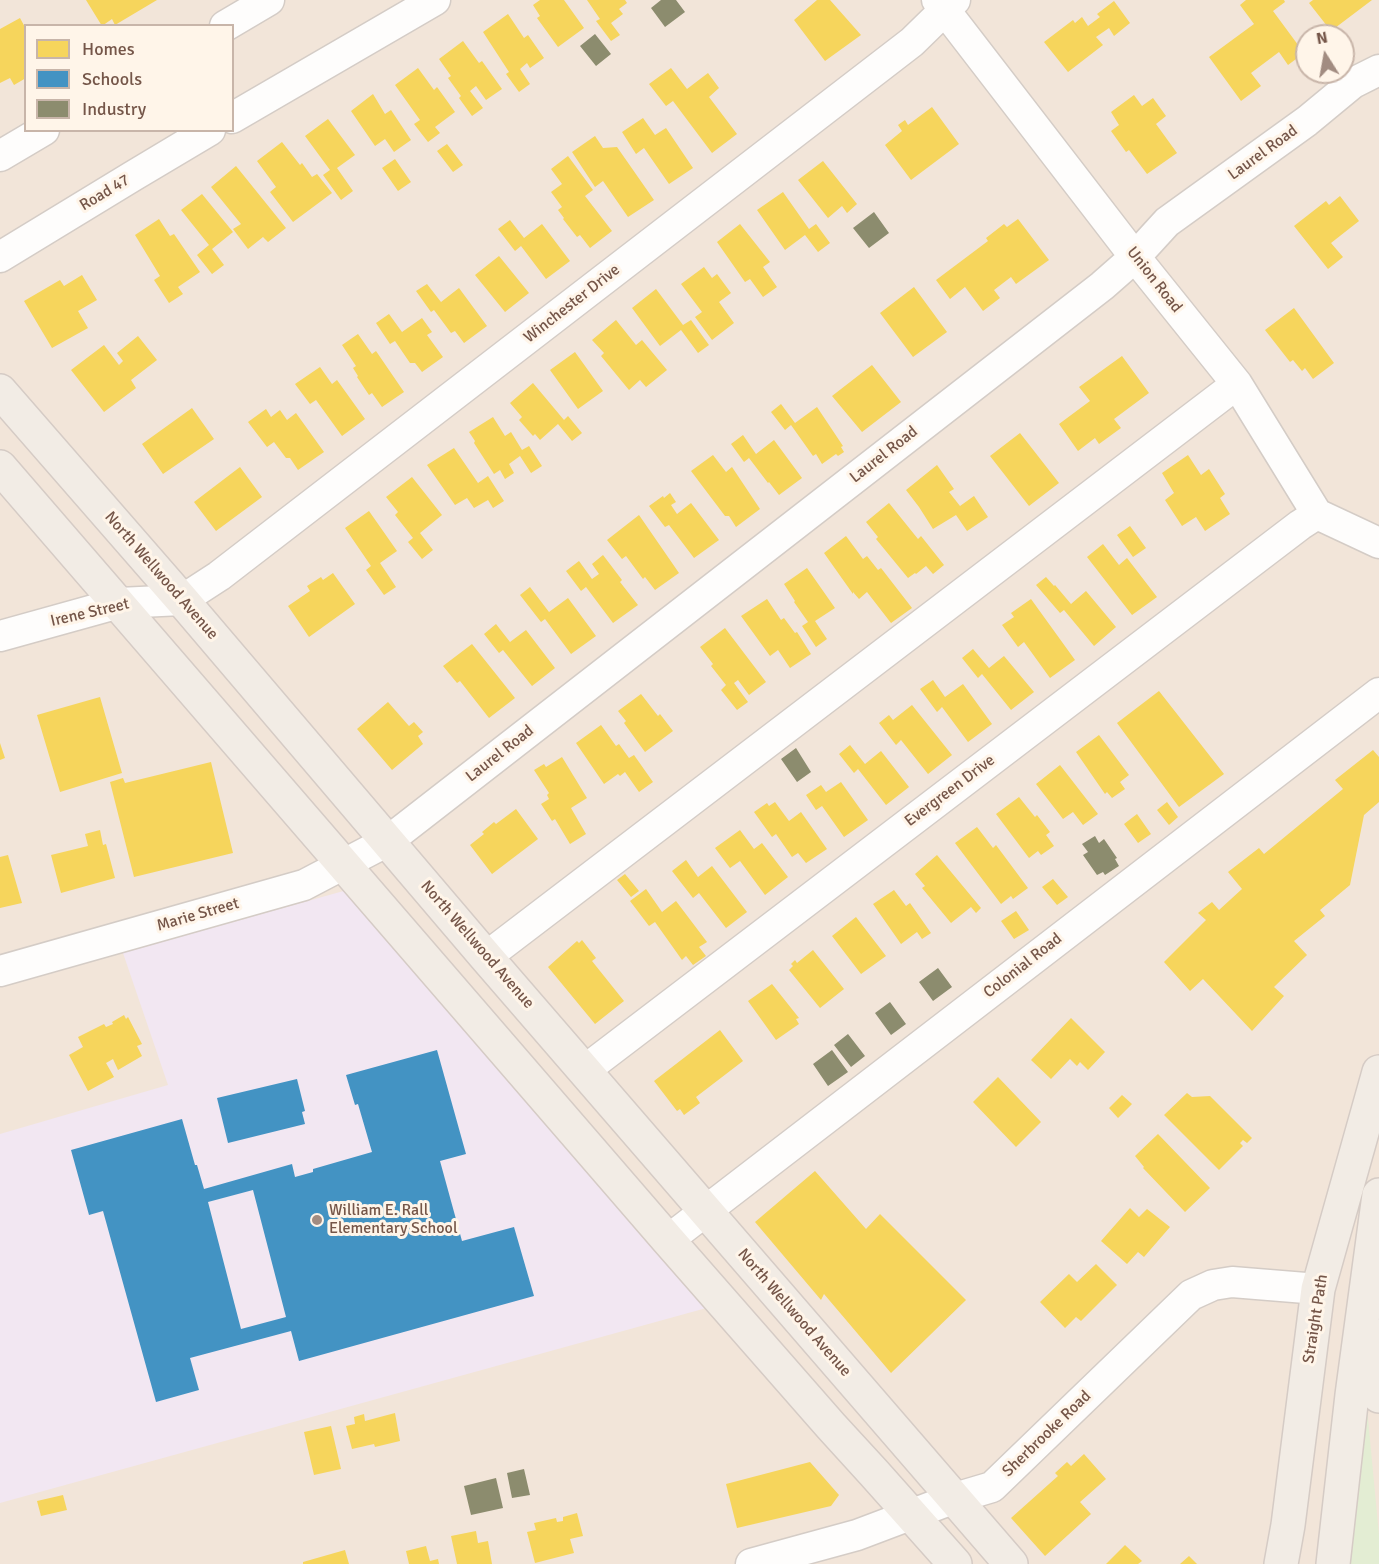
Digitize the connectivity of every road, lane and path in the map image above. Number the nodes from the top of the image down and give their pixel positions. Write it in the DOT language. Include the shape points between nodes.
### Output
graph roads {
  1 [pos="269,0"];
  2 [pos="435,0"];
  3 [pos="946,3"];
  4 [pos="228,24"];
  5 [pos="1379,70"];
  6 [pos="234,117"];
  7 [pos="41,132"];
  8 [pos="207,132"];
  9 [pos="0,156"];
  10 [pos="0,257"];
  11 [pos="1136,257"];
  12 [pos="1237,384"];
  13 [pos="0,391"];
  14 [pos="0,467"];
  15 [pos="1317,514"];
  16 [pos="1379,543"];
  17 [pos="182,600"];
  18 [pos="119,603"];
  19 [pos="0,636"];
  20 [pos="1379,693"];
  21 [pos="388,841"];
  22 [pos="344,864"];
  23 [pos="486,957"];
  24 [pos="0,970"];
  25 [pos="585,1070"];
  26 [pos="1378,1082"];
  27 [pos="1379,1195"];
  28 [pos="706,1210"];
  29 [pos="668,1240"];
  30 [pos="1368,1280"];
  31 [pos="1318,1288"];
  32 [pos="1379,1396"];
  33 [pos="955,1498"];
  34 [pos="911,1515"];
  35 [pos="751,1564"];
  36 [pos="955,1564"];
  37 [pos="1011,1564"];
  38 [pos="1281,1564"];
  39 [pos="1333,1564"];
  1 -- 4 [label="street"];
  2 -- 6 [label="street"];
  3 -- 11 [label="street, Union Road"];
  3 -- 17 [label="street, Winchester Drive" via="912,42 219,576"];
  5 -- 11 [label="street, Laurel Road" via="1353,83 1167,222"];
  7 -- 9 [label="street"];
  8 -- 10 [label="street, Road 47"];
  11 -- 12 [label="street, Union Road"];
  11 -- 21 [label="street, Laurel Road"];
  12 -- 15 [label="street, Union Road"];
  12 -- 23 [label="street"];
  13 -- 17 [label="main road, North Wellwood Avenue"];
  14 -- 18 [label="main road"];
  15 -- 16 [label="street"];
  15 -- 25 [label="street, Evergreen Drive"];
  17 -- 18 [label="street, Irene Street"];
  17 -- 21 [label="main road, North Wellwood Avenue"];
  18 -- 19 [label="street, Irene Street"];
  18 -- 22 [label="main road"];
  20 -- 28 [label="street, Colonial Road"];
  21 -- 22 [label="street, Marie Street"];
  21 -- 23 [label="main road, North Wellwood Avenue"];
  22 -- 24 [label="street, Marie Street" via="304,885"];
  22 -- 29 [label="main road"];
  23 -- 25 [label="main road, North Wellwood Avenue"];
  25 -- 28 [label="main road, North Wellwood Avenue"];
  26 -- 31 [label="main road, Straight Path"];
  27 -- 30 [label="main road"];
  28 -- 29 [label="street, Colonial Road"];
  28 -- 33 [label="main road, North Wellwood Avenue"];
  29 -- 34 [label="main road"];
  30 -- 32 [label="main road"];
  30 -- 39 [label="main road"];
  31 -- 33 [label="street, Sherbrooke Road" via="1232,1282 1191,1295 992,1487"];
  31 -- 38 [label="main road, Straight Path"];
  33 -- 34 [label="street, Sherbrooke Road"];
  33 -- 37 [label="main road, North Wellwood Avenue"];
  34 -- 35 [label="street, Sherbrooke Road" via="857,1535"];
  34 -- 36 [label="main road"];
}
